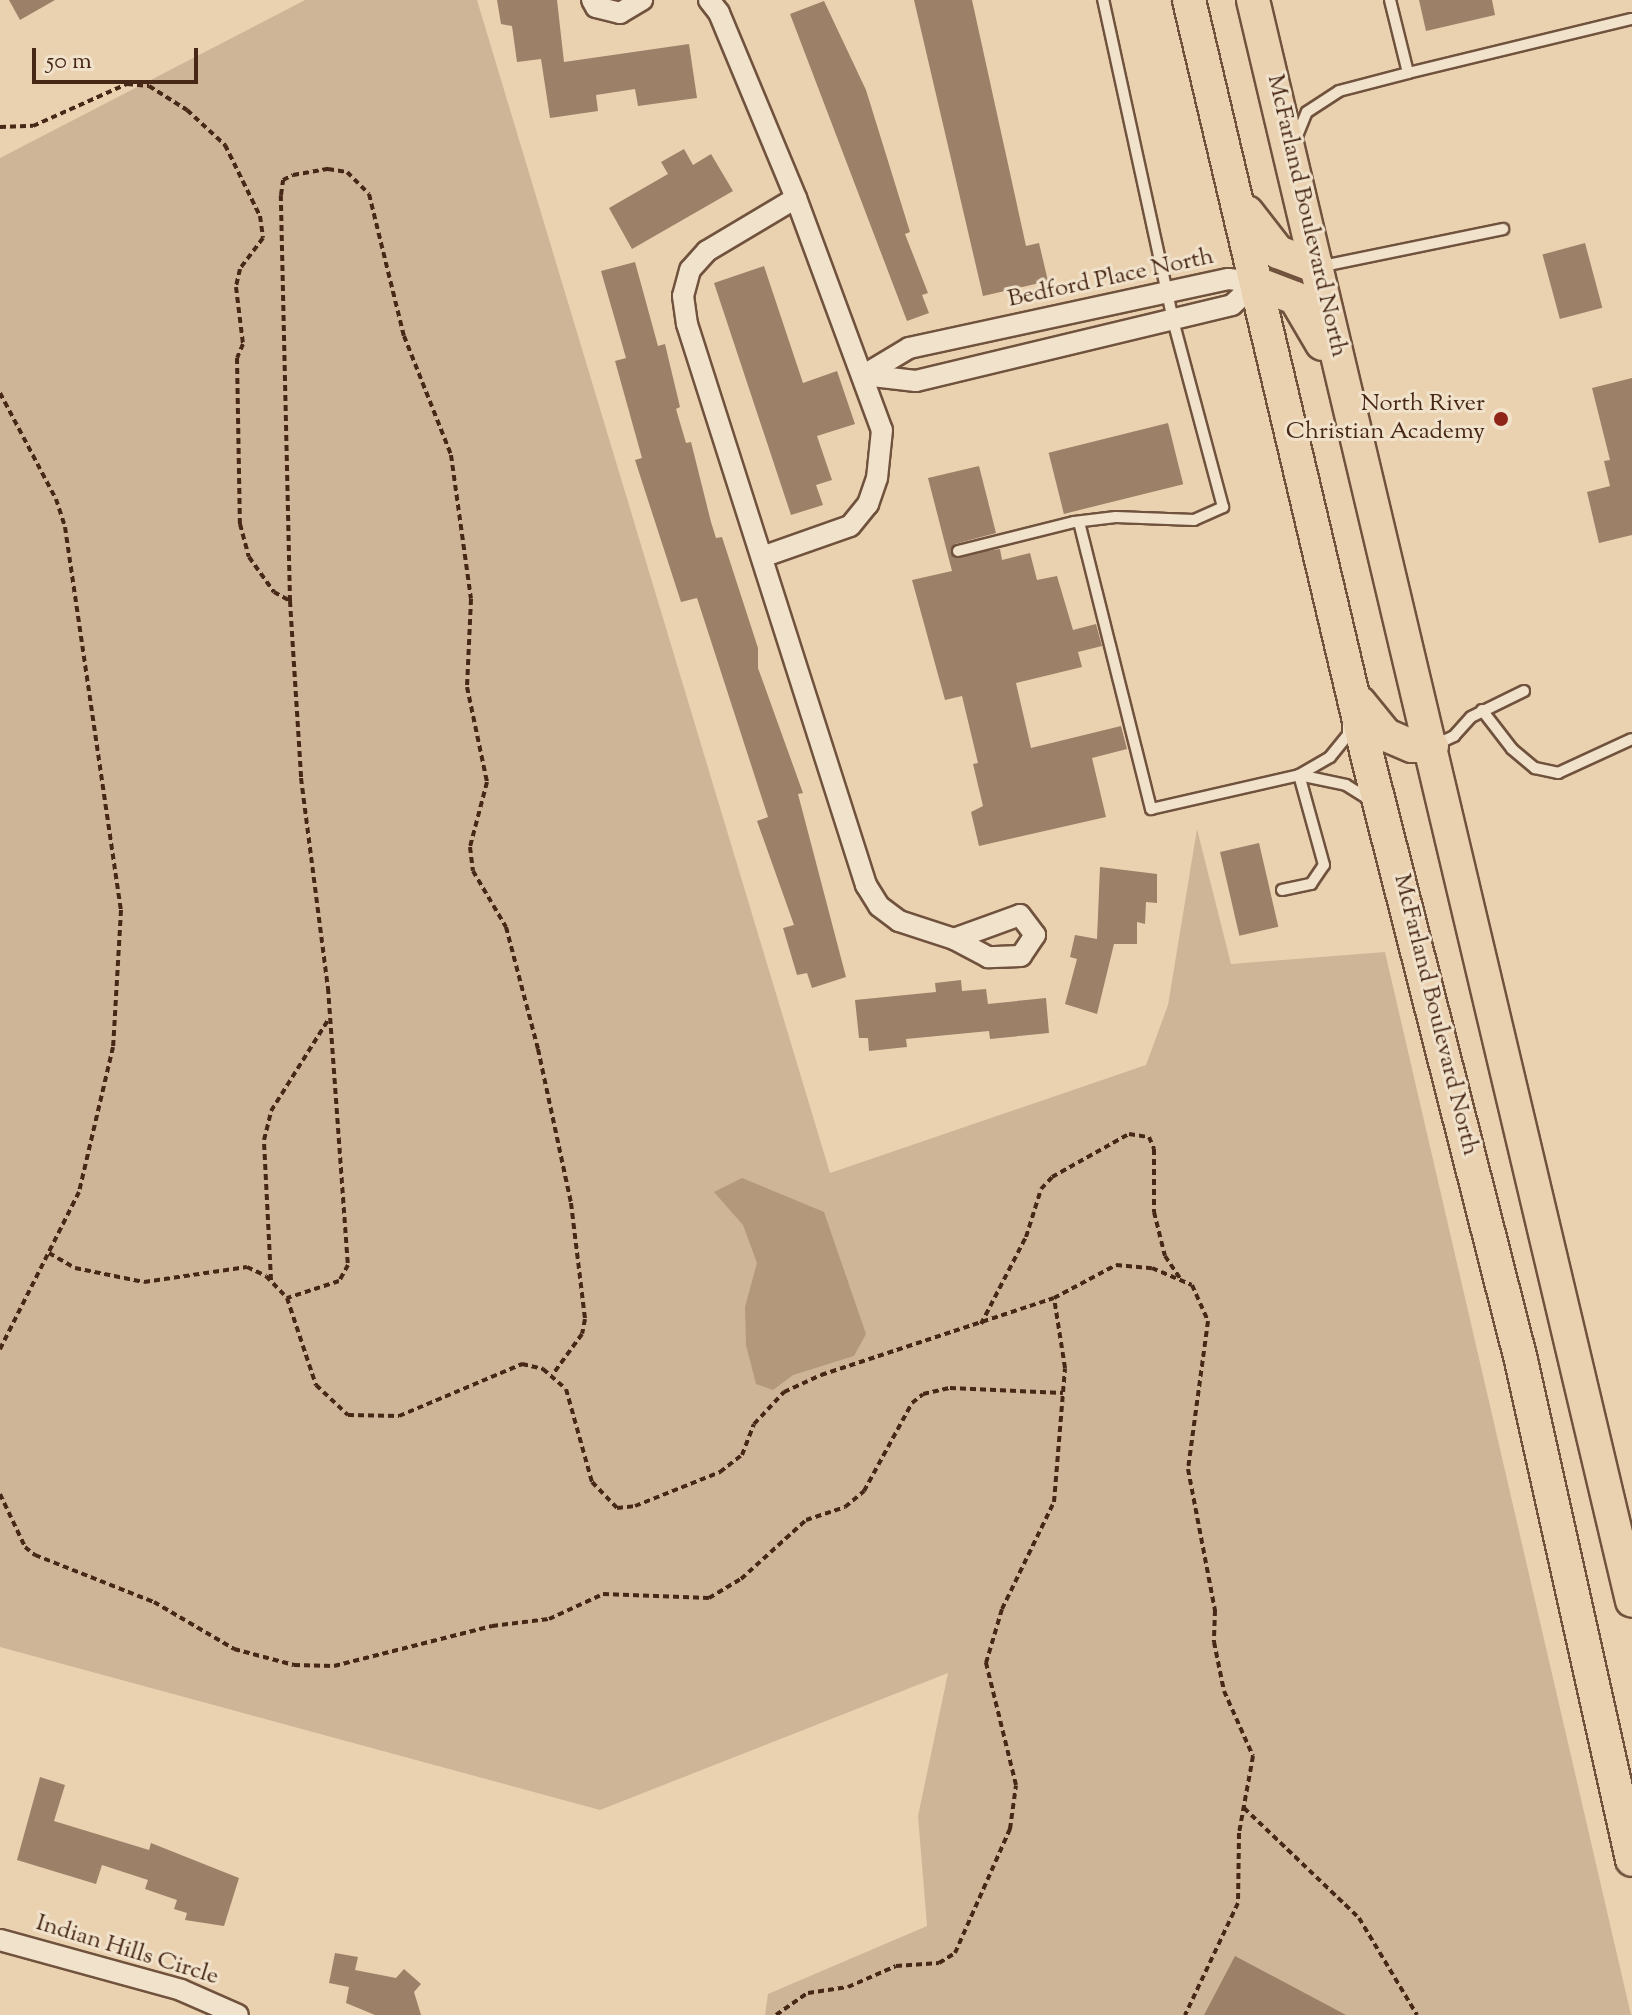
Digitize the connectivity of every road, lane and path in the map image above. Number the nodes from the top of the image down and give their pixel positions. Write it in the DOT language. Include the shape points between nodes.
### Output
graph roads {
  1 [pos="592,0"];
  2 [pos="642,0"];
  3 [pos="709,0"];
  4 [pos="1103,0"];
  5 [pos="1189,0"];
  6 [pos="1253,0"];
  7 [pos="1390,0"];
  8 [pos="1632,19"];
  9 [pos="1408,73"];
  10 [pos="0,127"];
  11 [pos="1291,150"];
  12 [pos="1230,172"];
  13 [pos="796,198"];
  14 [pos="1503,229"];
  15 [pos="1317,267"];
  16 [pos="1256,283"];
  17 [pos="1169,293"];
  18 [pos="1173,320"];
  19 [pos="864,375"];
  20 [pos="0,393"];
  21 [pos="1351,405"];
  22 [pos="1079,522"];
  23 [pos="958,551"];
  24 [pos="762,557"];
  25 [pos="290,601"];
  26 [pos="1351,686"];
  27 [pos="1524,691"];
  28 [pos="1482,710"];
  29 [pos="1632,739"];
  30 [pos="1432,746"];
  31 [pos="1299,775"];
  32 [pos="1381,807"];
  33 [pos="1282,890"];
  34 [pos="954,939"];
  35 [pos="329,1018"];
  36 [pos="49,1253"];
  37 [pos="271,1280"];
  38 [pos="1181,1280"];
  39 [pos="287,1298"];
  40 [pos="1054,1298"];
  41 [pos="980,1324"];
  42 [pos="0,1349"];
  43 [pos="553,1374"];
  44 [pos="1063,1393"];
  45 [pos="0,1494"];
  46 [pos="1632,1601"];
  47 [pos="1244,1808"];
  48 [pos="1632,1860"];
  49 [pos="0,1940"];
  50 [pos="238,2015"];
  51 [pos="776,2015"];
  52 [pos="1185,2015"];
  53 [pos="1417,2015"];
  1 -- 2 [label="street" via="596,7 620,13"];
  3 -- 13 [label="street"];
  4 -- 17 [label="lane"];
  5 -- 12 [label="highway"];
  6 -- 11 [label="highway, McFarland Boulevard North"];
  7 -- 9 [label="lane"];
  8 -- 9 [label="lane"];
  9 -- 11 [label="lane" via="1339,91 1307,112"];
  10 -- 25 [label="path" via="33,126 127,84 163,93 225,145 260,216 263,238 240,269 236,287 243,344 237,358 242,539 274,592"];
  11 -- 15 [label="highway, McFarland Boulevard North"];
  12 -- 15 [label="highway" via="1267,242 1289,259"];
  12 -- 16 [label="highway, McFarland Boulevard North"];
  13 -- 19 [label="street"];
  13 -- 24 [label="street" via="707,251 690,270 683,296 687,324"];
  14 -- 15 [label="lane"];
  15 -- 21 [label="highway, McFarland Boulevard North"];
  16 -- 17 [label="street, Bedford Place North" via="1229,279"];
  16 -- 18 [label="street, Bedford Place North" via="1232,305"];
  16 -- 21 [label="highway" via="1284,290 1304,308"];
  16 -- 26 [label="highway, McFarland Boulevard North"];
  17 -- 18 [label="lane"];
  17 -- 19 [label="street, Bedford Place North" via="909,348"];
  18 -- 19 [label="street, Bedford Place North" via="916,381"];
  18 -- 22 [label="lane" via="1223,507 1214,516 1194,520 1116,517"];
  19 -- 24 [label="street" via="882,430 877,478 868,504 850,526"];
  20 -- 42 [label="path" via="56,499 65,527 121,910 113,1047 82,1179"];
  21 -- 30 [label="highway, McFarland Boulevard North"];
  22 -- 23 [label="lane"];
  22 -- 31 [label="lane" via="1151,809"];
  24 -- 34 [label="street" via="866,885 879,906 899,921"];
  25 -- 35 [label="path" via="301,778"];
  25 -- 43 [label="path" via="281,195 283,180 328,169 347,172 369,194 404,336 451,455 471,599 467,687 487,782 470,847 473,871 506,927 538,1049 571,1203 583,1305 582,1334"];
  26 -- 30 [label="highway" via="1365,714 1386,735 1412,746"];
  26 -- 31 [label="lane" via="1348,735 1330,757"];
  26 -- 32 [label="highway, McFarland Boulevard North"];
  27 -- 28 [label="lane"];
  28 -- 29 [label="lane" via="1512,749 1535,768 1558,773"];
  28 -- 30 [label="lane" via="1454,736"];
  30 -- 46 [label="highway, McFarland Boulevard North"];
  31 -- 32 [label="lane" via="1346,785"];
  31 -- 33 [label="lane" via="1324,865 1311,884"];
  32 -- 48 [label="highway, McFarland Boulevard North" via="1518,1346"];
  35 -- 37 [label="path" via="271,1111 264,1140"];
  35 -- 39 [label="path" via="348,1265 339,1281"];
  36 -- 37 [label="path" via="75,1268 144,1282 247,1267"];
  37 -- 39 [label="path"];
  38 -- 40 [label="path" via="1152,1268 1116,1265"];
  38 -- 41 [label="path" via="1165,1256 1154,1212 1154,1149 1149,1137 1129,1134 1052,1177 1041,1189 1020,1251"];
  38 -- 47 [label="path" via="1192,1285 1208,1321 1188,1469 1215,1610 1214,1642 1224,1691 1253,1756"];
  39 -- 43 [label="path" via="316,1385 348,1415 399,1416 522,1364"];
  40 -- 41 [label="path"];
  40 -- 44 [label="path"];
  41 -- 43 [label="path" via="784,1392 754,1424 742,1455 720,1472 635,1506 617,1508 592,1482 566,1389"];
  44 -- 45 [label="path" via="950,1388 923,1394 912,1403 864,1491 845,1507 806,1520 741,1579 709,1598 603,1594 549,1619 492,1626 326,1666 294,1665 234,1649 154,1602 35,1555 25,1547"];
  44 -- 51 [label="path" via="1054,1502 988,1648 986,1663 1016,1785 1010,1829 965,1936 955,1953 939,1963 896,1966 848,1987 808,1993"];
  47 -- 52 [label="path" via="1238,1903"];
  47 -- 53 [label="path" via="1359,1918"];
  49 -- 50 [label="street, Indian Hills Circle" via="181,1990"];
}
